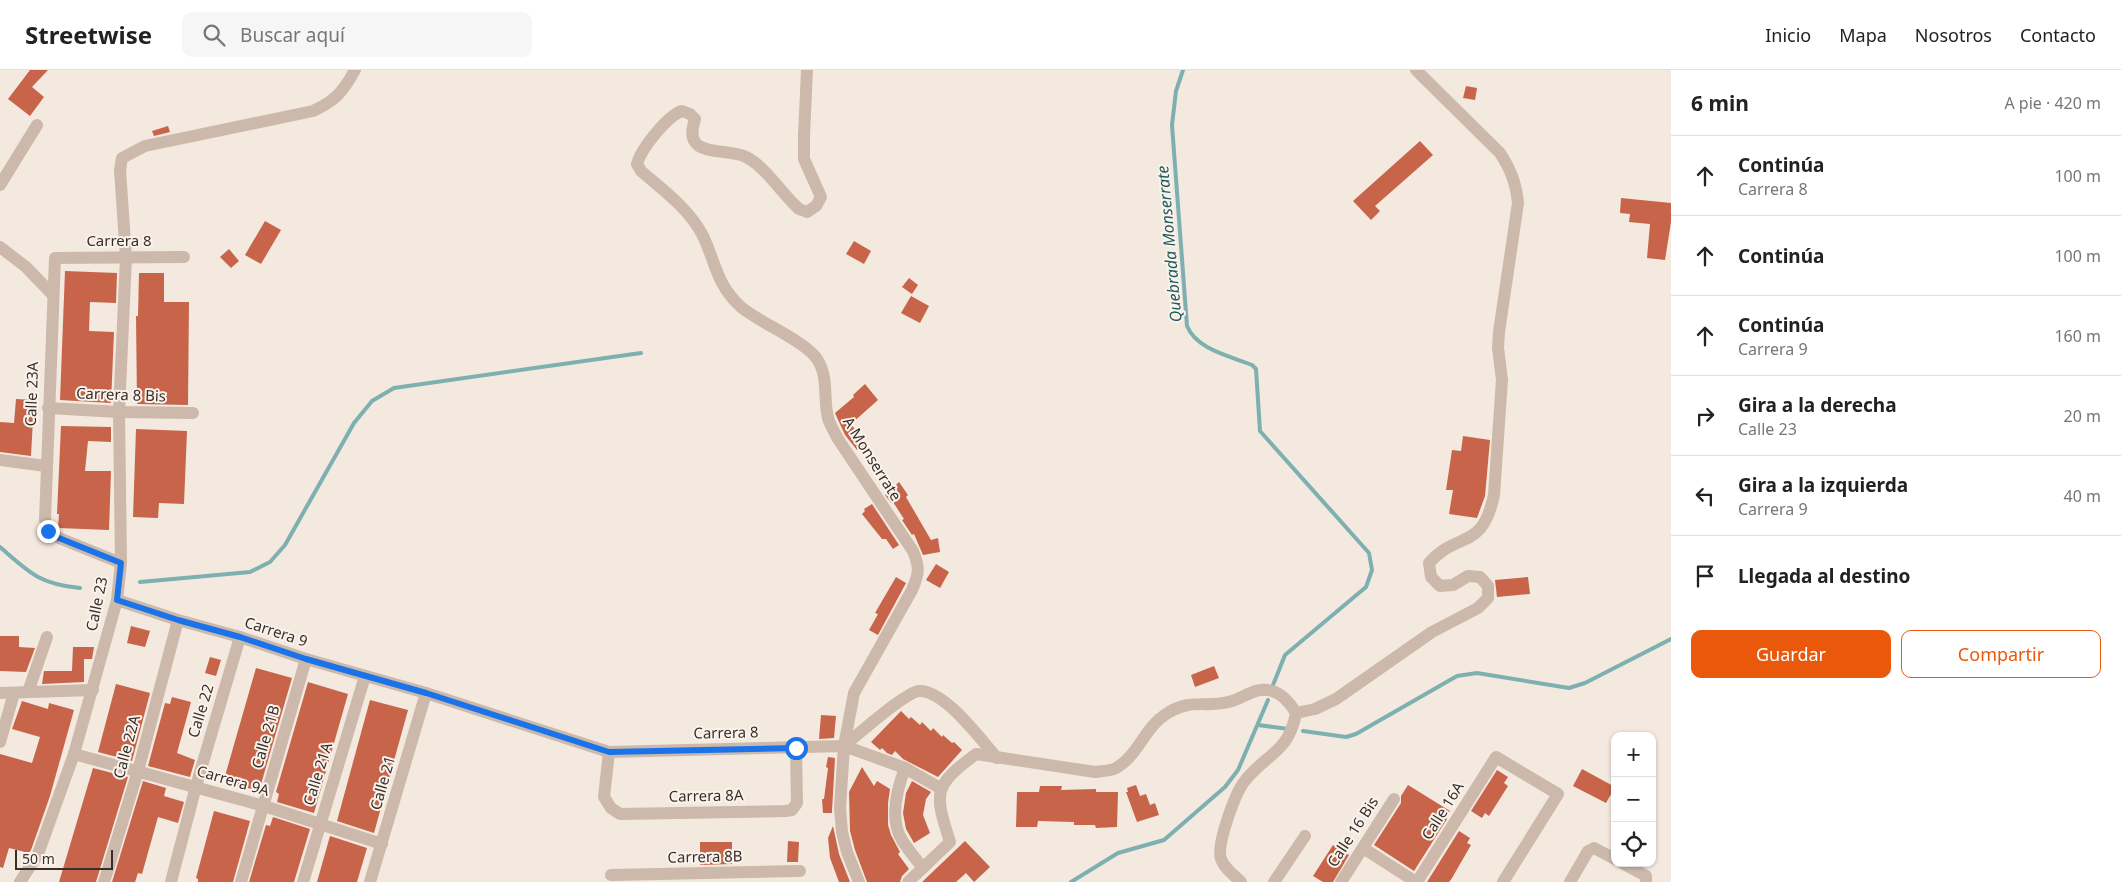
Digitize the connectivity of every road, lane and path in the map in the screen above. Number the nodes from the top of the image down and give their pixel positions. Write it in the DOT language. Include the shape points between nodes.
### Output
graph roads {
  1 [pos="355,70"];
  2 [pos="807,70"];
  3 [pos="1416,70"];
  4 [pos="37,125"];
  5 [pos="0,185"];
  6 [pos="0,247"];
  7 [pos="184,257"];
  8 [pos="55,258"];
  9 [pos="126,258"];
  10 [pos="53,295"];
  11 [pos="48,408"];
  12 [pos="119,412"];
  13 [pos="193,413"];
  14 [pos="0,460"];
  15 [pos="46,466"];
  16 [pos="121,563"];
  17 [pos="117,600"];
  18 [pos="178,620"];
  19 [pos="47,637"];
  20 [pos="240,637"];
  21 [pos="306,659"];
  22 [pos="365,676"];
  23 [pos="93,690"];
  24 [pos="28,692"];
  25 [pos="0,693"];
  26 [pos="14,693"];
  27 [pos="426,693"];
  28 [pos="1296,713"];
  29 [pos="0,742"];
  30 [pos="844,746"];
  31 [pos="796,748"];
  32 [pos="609,752"];
  33 [pos="74,754"];
  34 [pos="997,758"];
  35 [pos="905,768"];
  36 [pos="138,771"];
  37 [pos="196,786"];
  38 [pos="940,788"];
  39 [pos="1394,799"];
  40 [pos="264,806"];
  41 [pos="319,825"];
  42 [pos="1304,836"];
  43 [pos="382,844"];
  44 [pos="1363,848"];
  45 [pos="1611,857"];
  46 [pos="1629,867"];
  47 [pos="923,868"];
  48 [pos="800,870"];
  49 [pos="611,875"];
  50 [pos="669,878"];
  51 [pos="20,882"];
  52 [pos="104,882"];
  53 [pos="171,882"];
  54 [pos="241,882"];
  55 [pos="303,882"];
  56 [pos="370,882"];
  57 [pos="859,882"];
  58 [pos="908,882"];
  59 [pos="1241,882"];
  60 [pos="1274,882"];
  61 [pos="1340,882"];
  62 [pos="1417,882"];
  63 [pos="1503,882"];
  64 [pos="1570,882"];
  65 [pos="1646,882"];
  1 -- 9 [label="street, Calle 23" via="341,93 330,103 313,110 145,146 122,158"];
  2 -- 30 [label="street, A Monserrate" via="804,159 821,198 807,212 799,209 746,156 705,149 695,143 692,134 694,119 682,110 674,114 639,155 637,164 695,223 727,294 816,358 824,374 828,419 918,563 918,576 912,590 854,693"];
  3 -- 28 [label="street" via="1500,153 1516,184 1518,203 1499,332 1502,380 1490,514 1481,530 1440,552 1429,563 1431,577 1440,586 1453,585 1468,576 1480,577 1488,586 1488,598 1478,608 1432,632 1336,699 1315,709"];
  4 -- 5 [label="street"];
  6 -- 10 [label="street" via="26,267"];
  7 -- 9 [label="street, Carrera 8"];
  8 -- 9 [label="street, Carrera 8"];
  8 -- 10 [label="street, Calle 23A"];
  9 -- 12 [label="street, Calle 23"];
  10 -- 11 [label="street, Calle 23A"];
  11 -- 12 [label="street, Carrera 8 Bis"];
  11 -- 15 [label="street, Calle 23A"];
  12 -- 13 [label="street, Carrera 8 Bis"];
  12 -- 16 [label="street, Calle 23"];
  14 -- 15 [label="street"];
  15 -- 16 [label="street, Calle 23A" via="45,520 48,531"];
  16 -- 17 [label="street, Calle 23"];
  17 -- 18 [label="street, Carrera 9"];
  17 -- 23 [label="street, Calle 23"];
  18 -- 20 [label="street, Carrera 9"];
  18 -- 36 [label="street, Calle 22A"];
  19 -- 24 [label="street"];
  20 -- 21 [label="street, Carrera 9"];
  20 -- 37 [label="street, Calle 22"];
  21 -- 22 [label="street, Carrera 9"];
  21 -- 40 [label="street, Calle 21B"];
  22 -- 27 [label="street, Carrera 9"];
  22 -- 41 [label="street, Calle 21A"];
  23 -- 24 [label="street"];
  23 -- 33 [label="street, Calle 23"];
  24 -- 26 [label="street"];
  25 -- 26 [label="street"];
  26 -- 29 [label="street"];
  27 -- 32 [label="street, Carrera 8"];
  27 -- 43 [label="street, Calle 21"];
  28 -- 34 [label="street" via="1287,699 1271,690 1254,691 1231,701 1181,706 1152,726 1129,758 1113,769 1095,772"];
  28 -- 59 [label="street" via="1293,730 1284,745 1238,791 1220,845 1220,858"];
  30 -- 31 [label="street, Carrera 8"];
  30 -- 34 [label="street" via="906,697 919,691 933,694 945,702"];
  30 -- 35 [label="street"];
  30 -- 57 [label="street" via="841,816 847,852"];
  31 -- 32 [label="street, Carrera 8"];
  31 -- 32 [label="street, Carrera 8A" via="797,803 792,810 620,814 611,808 604,796"];
  33 -- 36 [label="street, Carrera 9A"];
  33 -- 51 [label="street, Calle 23" via="38,854"];
  34 -- 38 [label="street" via="976,754"];
  35 -- 38 [label="street"];
  35 -- 47 [label="street" via="897,789 895,815 900,838"];
  36 -- 37 [label="street, Carrera 9A"];
  36 -- 52 [label="street, Calle 22A"];
  37 -- 40 [label="street, Carrera 9A"];
  37 -- 53 [label="street, Calle 22"];
  38 -- 47 [label="street" via="940,810 950,842"];
  39 -- 44 [label="street, Calle 16 Bis"];
  40 -- 41 [label="street, Carrera 9A"];
  40 -- 54 [label="street, Calle 21B"];
  41 -- 43 [label="street, Carrera 9A"];
  41 -- 55 [label="street, Calle 21A"];
  42 -- 60 [label="street"];
  43 -- 56 [label="street, Calle 21"];
  44 -- 61 [label="street, Calle 16 Bis"];
  44 -- 62 [label="street"];
  45 -- 64 [label="street" via="1594,848 1588,851"];
  46 -- 65 [label="street" via="1646,876"];
  47 -- 58 [label="street"];
  48 -- 50 [label="street, Carrera 8B"];
  49 -- 50 [label="street, Carrera 8B"];
  62 -- 63 [label="street, Calle 16A" via="1496,757 1558,794"];
}
